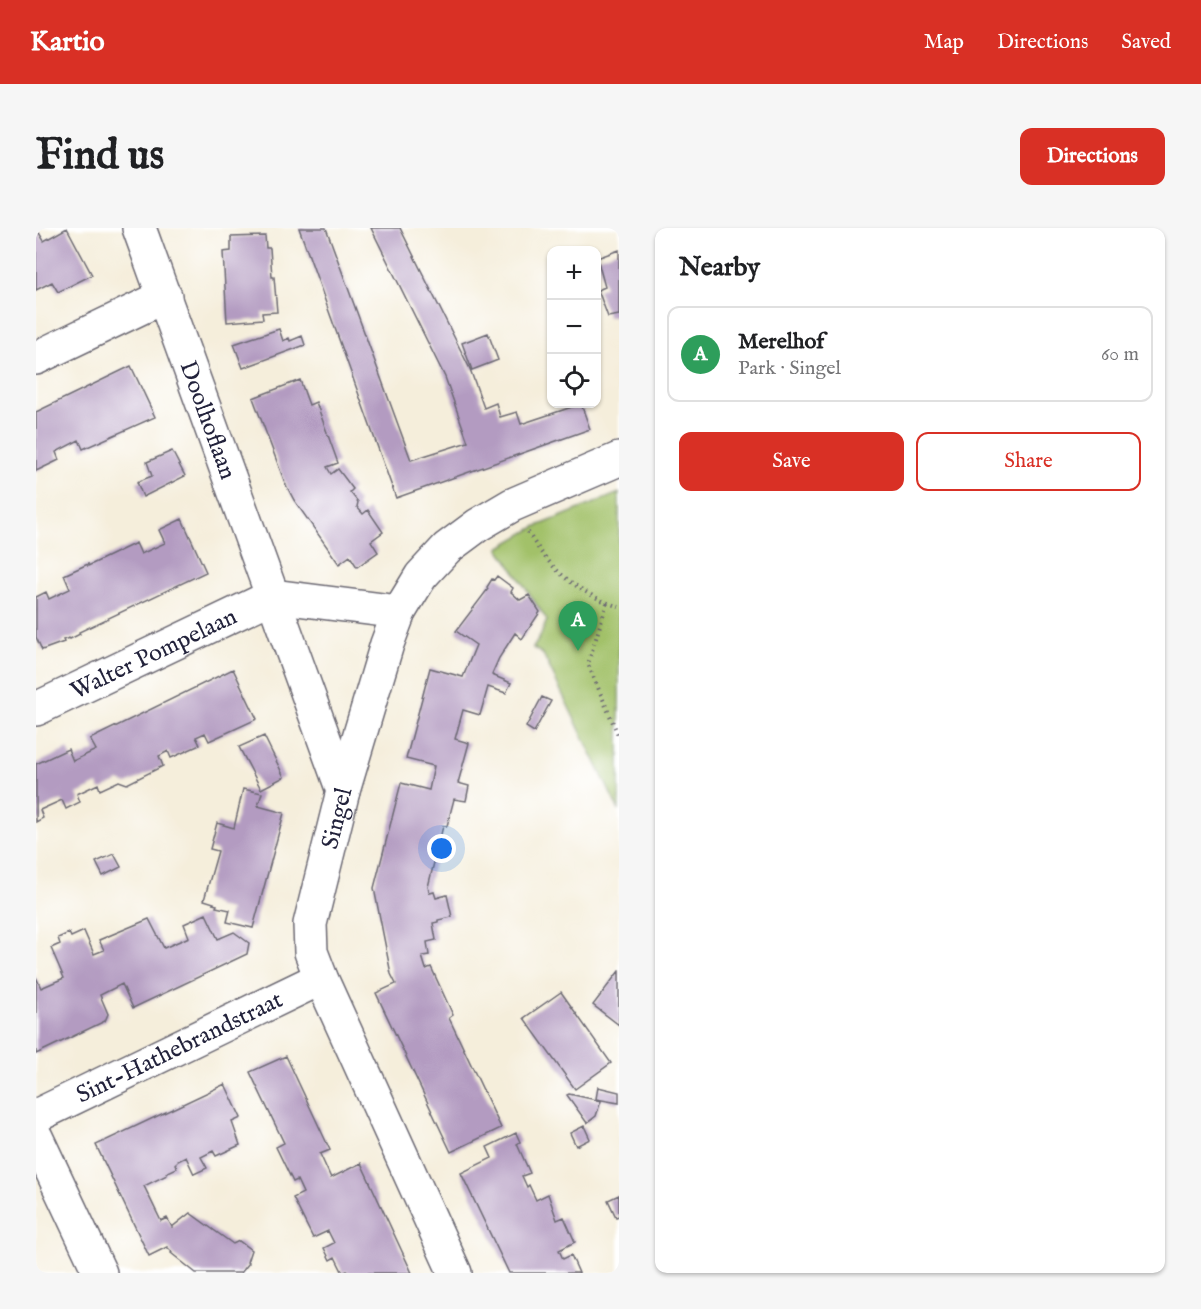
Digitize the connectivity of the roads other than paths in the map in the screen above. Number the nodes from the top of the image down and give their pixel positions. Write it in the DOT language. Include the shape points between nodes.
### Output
graph roads {
  1 [pos="151,233"];
  2 [pos="165,296"];
  3 [pos="36,358"];
  4 [pos="619,459"];
  5 [pos="273,596"];
  6 [pos="399,612"];
  7 [pos="36,709"];
  8 [pos="343,792"];
  9 [pos="321,978"];
  10 [pos="36,1116"];
  11 [pos="36,1137"];
  12 [pos="100,1273"];
  13 [pos="455,1273"];
  1 -- 2 [label="street, Doolhoflaan"];
  2 -- 3 [label="street"];
  2 -- 5 [label="street, Doolhoflaan"];
  4 -- 6 [label="street, Singel" via="512,505 478,525 447,548 421,576"];
  5 -- 6 [label="street"];
  5 -- 7 [label="street, Walter Pompelaan"];
  5 -- 8 [label="street, Doolhoflaan"];
  6 -- 8 [label="street, Singel"];
  8 -- 9 [label="street, Singel" via="310,924 311,952"];
  9 -- 10 [label="street, Sint-Hathebrandstraat"];
  9 -- 13 [label="street, Singel"];
  11 -- 12 [label="street"];
}
